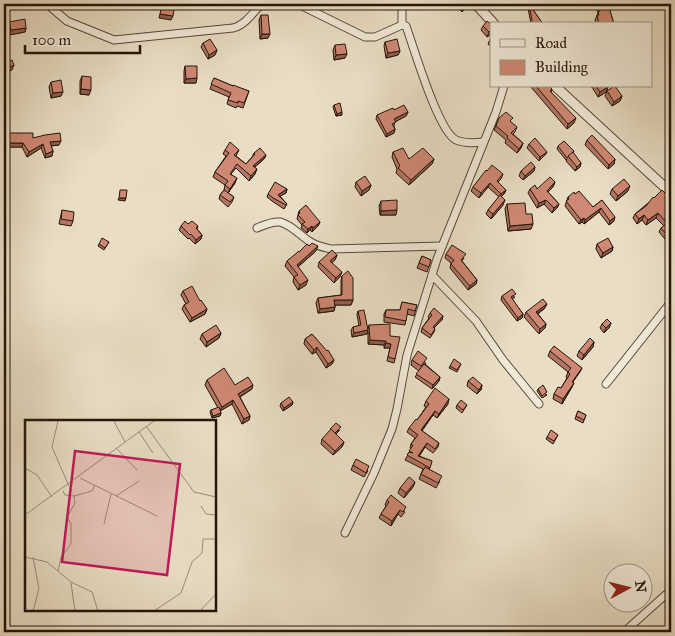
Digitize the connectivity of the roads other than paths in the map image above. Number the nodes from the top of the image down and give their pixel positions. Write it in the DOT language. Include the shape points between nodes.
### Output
graph roads {
  1 [pos="47,4"];
  2 [pos="261,4"];
  3 [pos="298,4"];
  4 [pos="402,4"];
  5 [pos="476,4"];
  6 [pos="492,22"];
  7 [pos="402,25"];
  8 [pos="503,88"];
  9 [pos="557,88"];
  10 [pos="483,142"];
  11 [pos="671,193"];
  12 [pos="257,228"];
  13 [pos="442,246"];
  14 [pos="432,275"];
  15 [pos="671,302"];
  16 [pos="606,384"];
  17 [pos="539,404"];
  18 [pos="345,533"];
  19 [pos="671,590"];
  20 [pos="624,632"];
  1 -- 2 [label="street" via="73,24 114,40 233,28 244,22"];
  3 -- 7 [label="street" via="365,37 374,37"];
  4 -- 7 [label="street"];
  5 -- 6 [label="street"];
  7 -- 10 [label="street" via="406,26 445,128 456,140"];
  8 -- 10 [label="street"];
  9 -- 11 [label="street"];
  10 -- 13 [label="street"];
  12 -- 13 [label="street" via="278,222 311,242 331,249"];
  13 -- 14 [label="street"];
  14 -- 17 [label="street" via="476,321"];
  14 -- 18 [label="street" via="407,355 392,429"];
  15 -- 16 [label="street"];
  19 -- 20 [label="street"];
}
